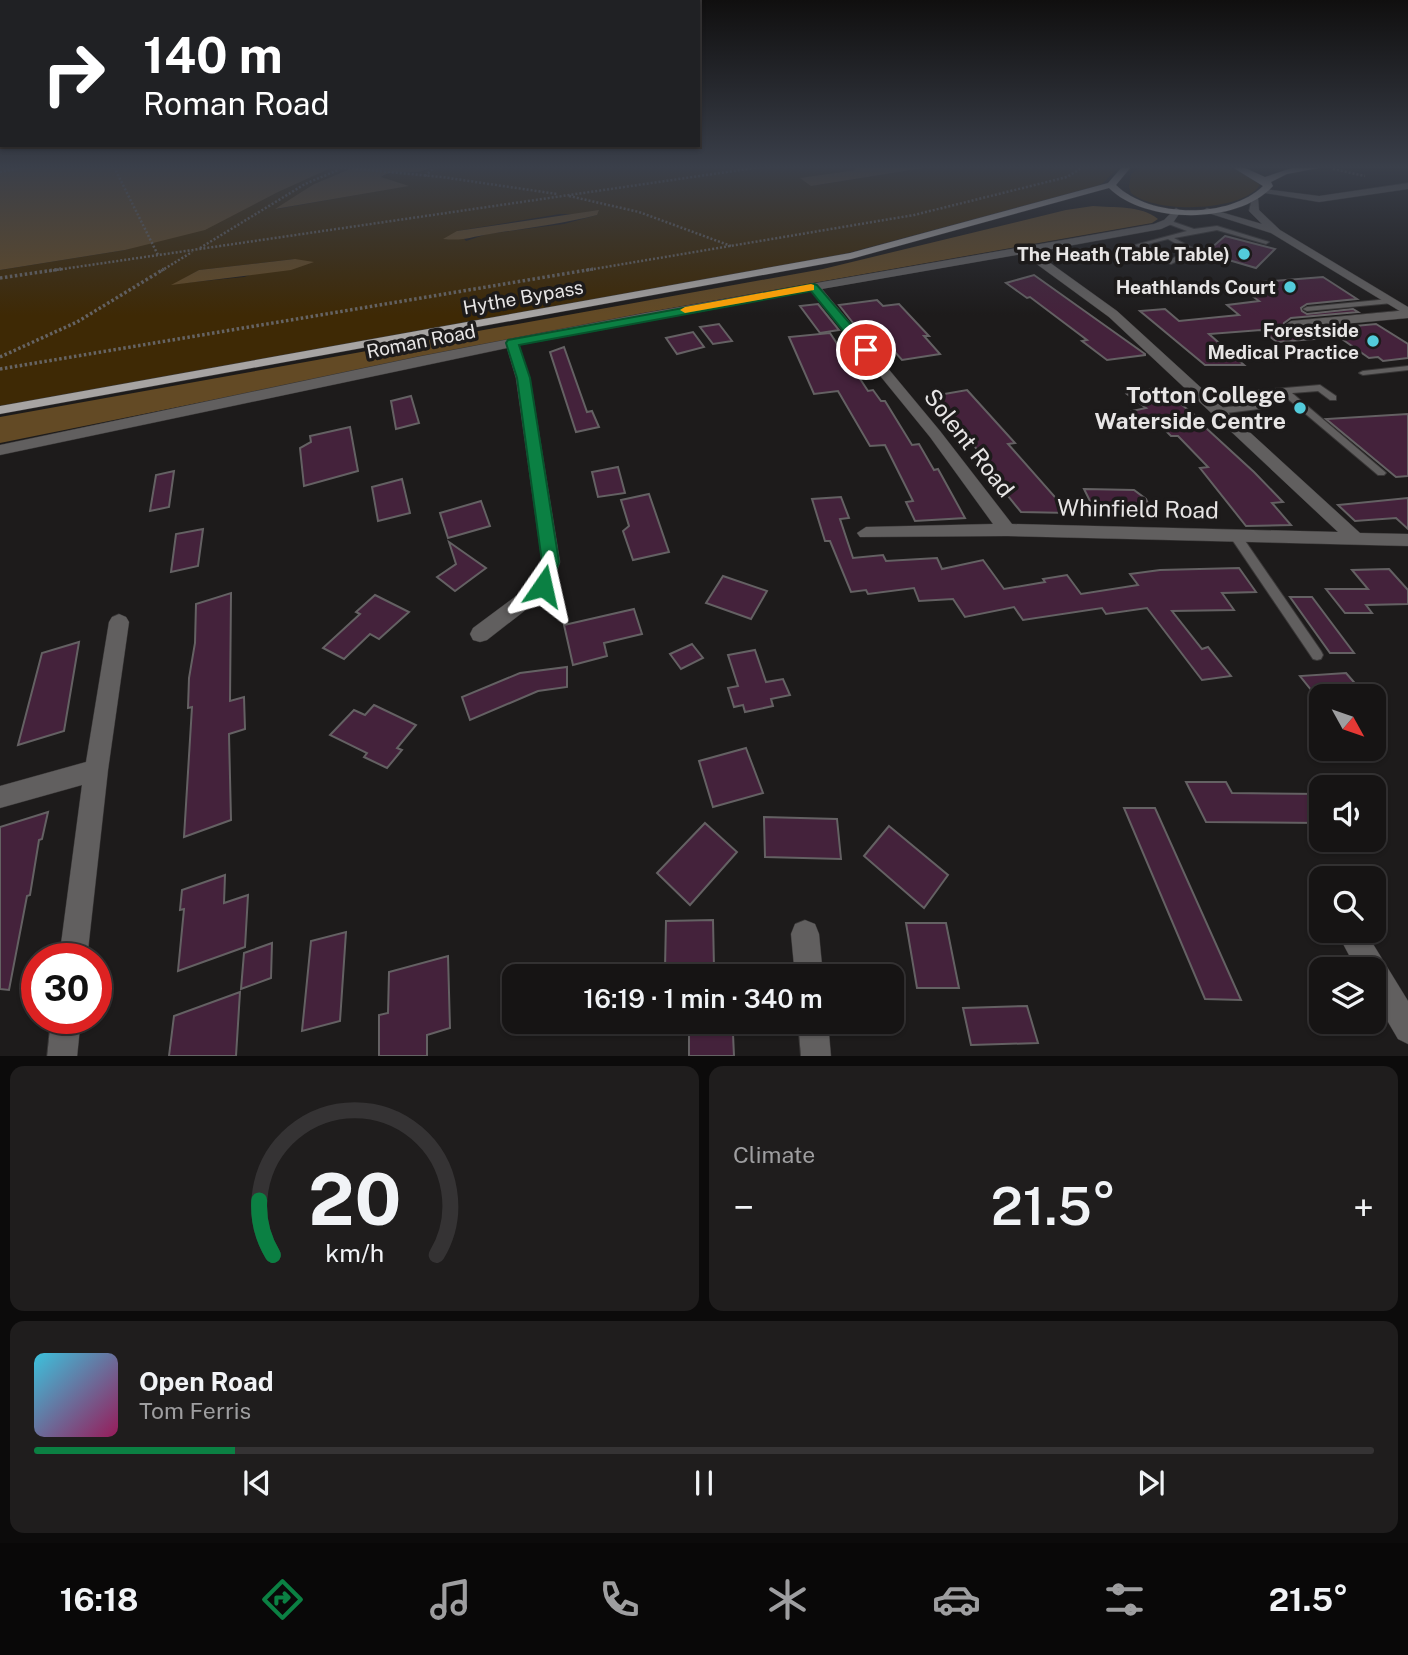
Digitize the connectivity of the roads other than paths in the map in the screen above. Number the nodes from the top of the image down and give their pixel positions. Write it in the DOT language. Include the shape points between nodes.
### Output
graph roads {
  1 [pos="993,216"];
  2 [pos="1176,216"];
  3 [pos="1224,216"];
  4 [pos="1260,216"];
  5 [pos="1172,217"];
  6 [pos="1194,231"];
  7 [pos="1276,232"];
  8 [pos="1171,239"];
  9 [pos="1266,242"];
  10 [pos="1024,250"];
  11 [pos="814,287"];
  12 [pos="1389,301"];
  13 [pos="1307,309"];
  14 [pos="1408,313"];
  15 [pos="1290,325"];
  16 [pos="512,343"];
  17 [pos="1408,368"];
  18 [pos="1363,373"];
  19 [pos="1284,391"];
  20 [pos="1333,398"];
  21 [pos="0,410"];
  22 [pos="1218,411"];
  23 [pos="0,450"];
  24 [pos="1381,473"];
  25 [pos="1007,530"];
  26 [pos="866,533"];
  27 [pos="1235,536"];
  28 [pos="1355,538"];
  29 [pos="1408,540"];
  30 [pos="119,622"];
  31 [pos="480,634"];
  32 [pos="1317,655"];
  33 [pos="96,770"];
  34 [pos="0,797"];
  35 [pos="805,934"];
  36 [pos="75,943"];
  37 [pos="808,964"];
  38 [pos="1386,992"];
  39 [pos="1408,1029"];
  40 [pos="64,1034"];
  41 [pos="814,1034"];
  42 [pos="62,1056"];
  43 [pos="816,1056"];
  1 -- 21 [label="main road, Hythe Bypass" via="851,256"];
  2 -- 5 [label="main road, Hythe Bypass"];
  3 -- 7 [label="street"];
  4 -- 7 [label="street"];
  5 -- 6 [label="lane"];
  5 -- 10 [label="street, Roman Road"];
  6 -- 8 [label="lane" via="1139,245 1171,262 1194,251"];
  6 -- 9 [label="lane" via="1217,228"];
  7 -- 12 [label="street"];
  10 -- 11 [label="street, Roman Road"];
  10 -- 22 [label="street" via="1113,314"];
  11 -- 16 [label="street, Roman Road"];
  11 -- 25 [label="street, Solent Road"];
  12 -- 13 [label="lane"];
  12 -- 14 [label="street"];
  14 -- 15 [label="street"];
  16 -- 23 [label="street, Roman Road"];
  16 -- 31 [label="street" via="523,378 551,562 543,586"];
  17 -- 18 [label="lane"];
  19 -- 20 [label="lane" via="1320,387"];
  19 -- 22 [label="lane" via="1249,394 1264,406"];
  19 -- 24 [label="lane"];
  22 -- 28 [label="street"];
  25 -- 26 [label="street, Whinfield Road"];
  25 -- 27 [label="street, Whinfield Road"];
  27 -- 28 [label="street, Whinfield Road"];
  27 -- 32 [label="lane"];
  28 -- 29 [label="street, Whinfield Road"];
  30 -- 33 [label="street"];
  33 -- 34 [label="street"];
  33 -- 36 [label="street"];
  35 -- 37 [label="street"];
  38 -- 39 [label="street"];
  40 -- 42 [label="street"];
  41 -- 43 [label="street"];
}
